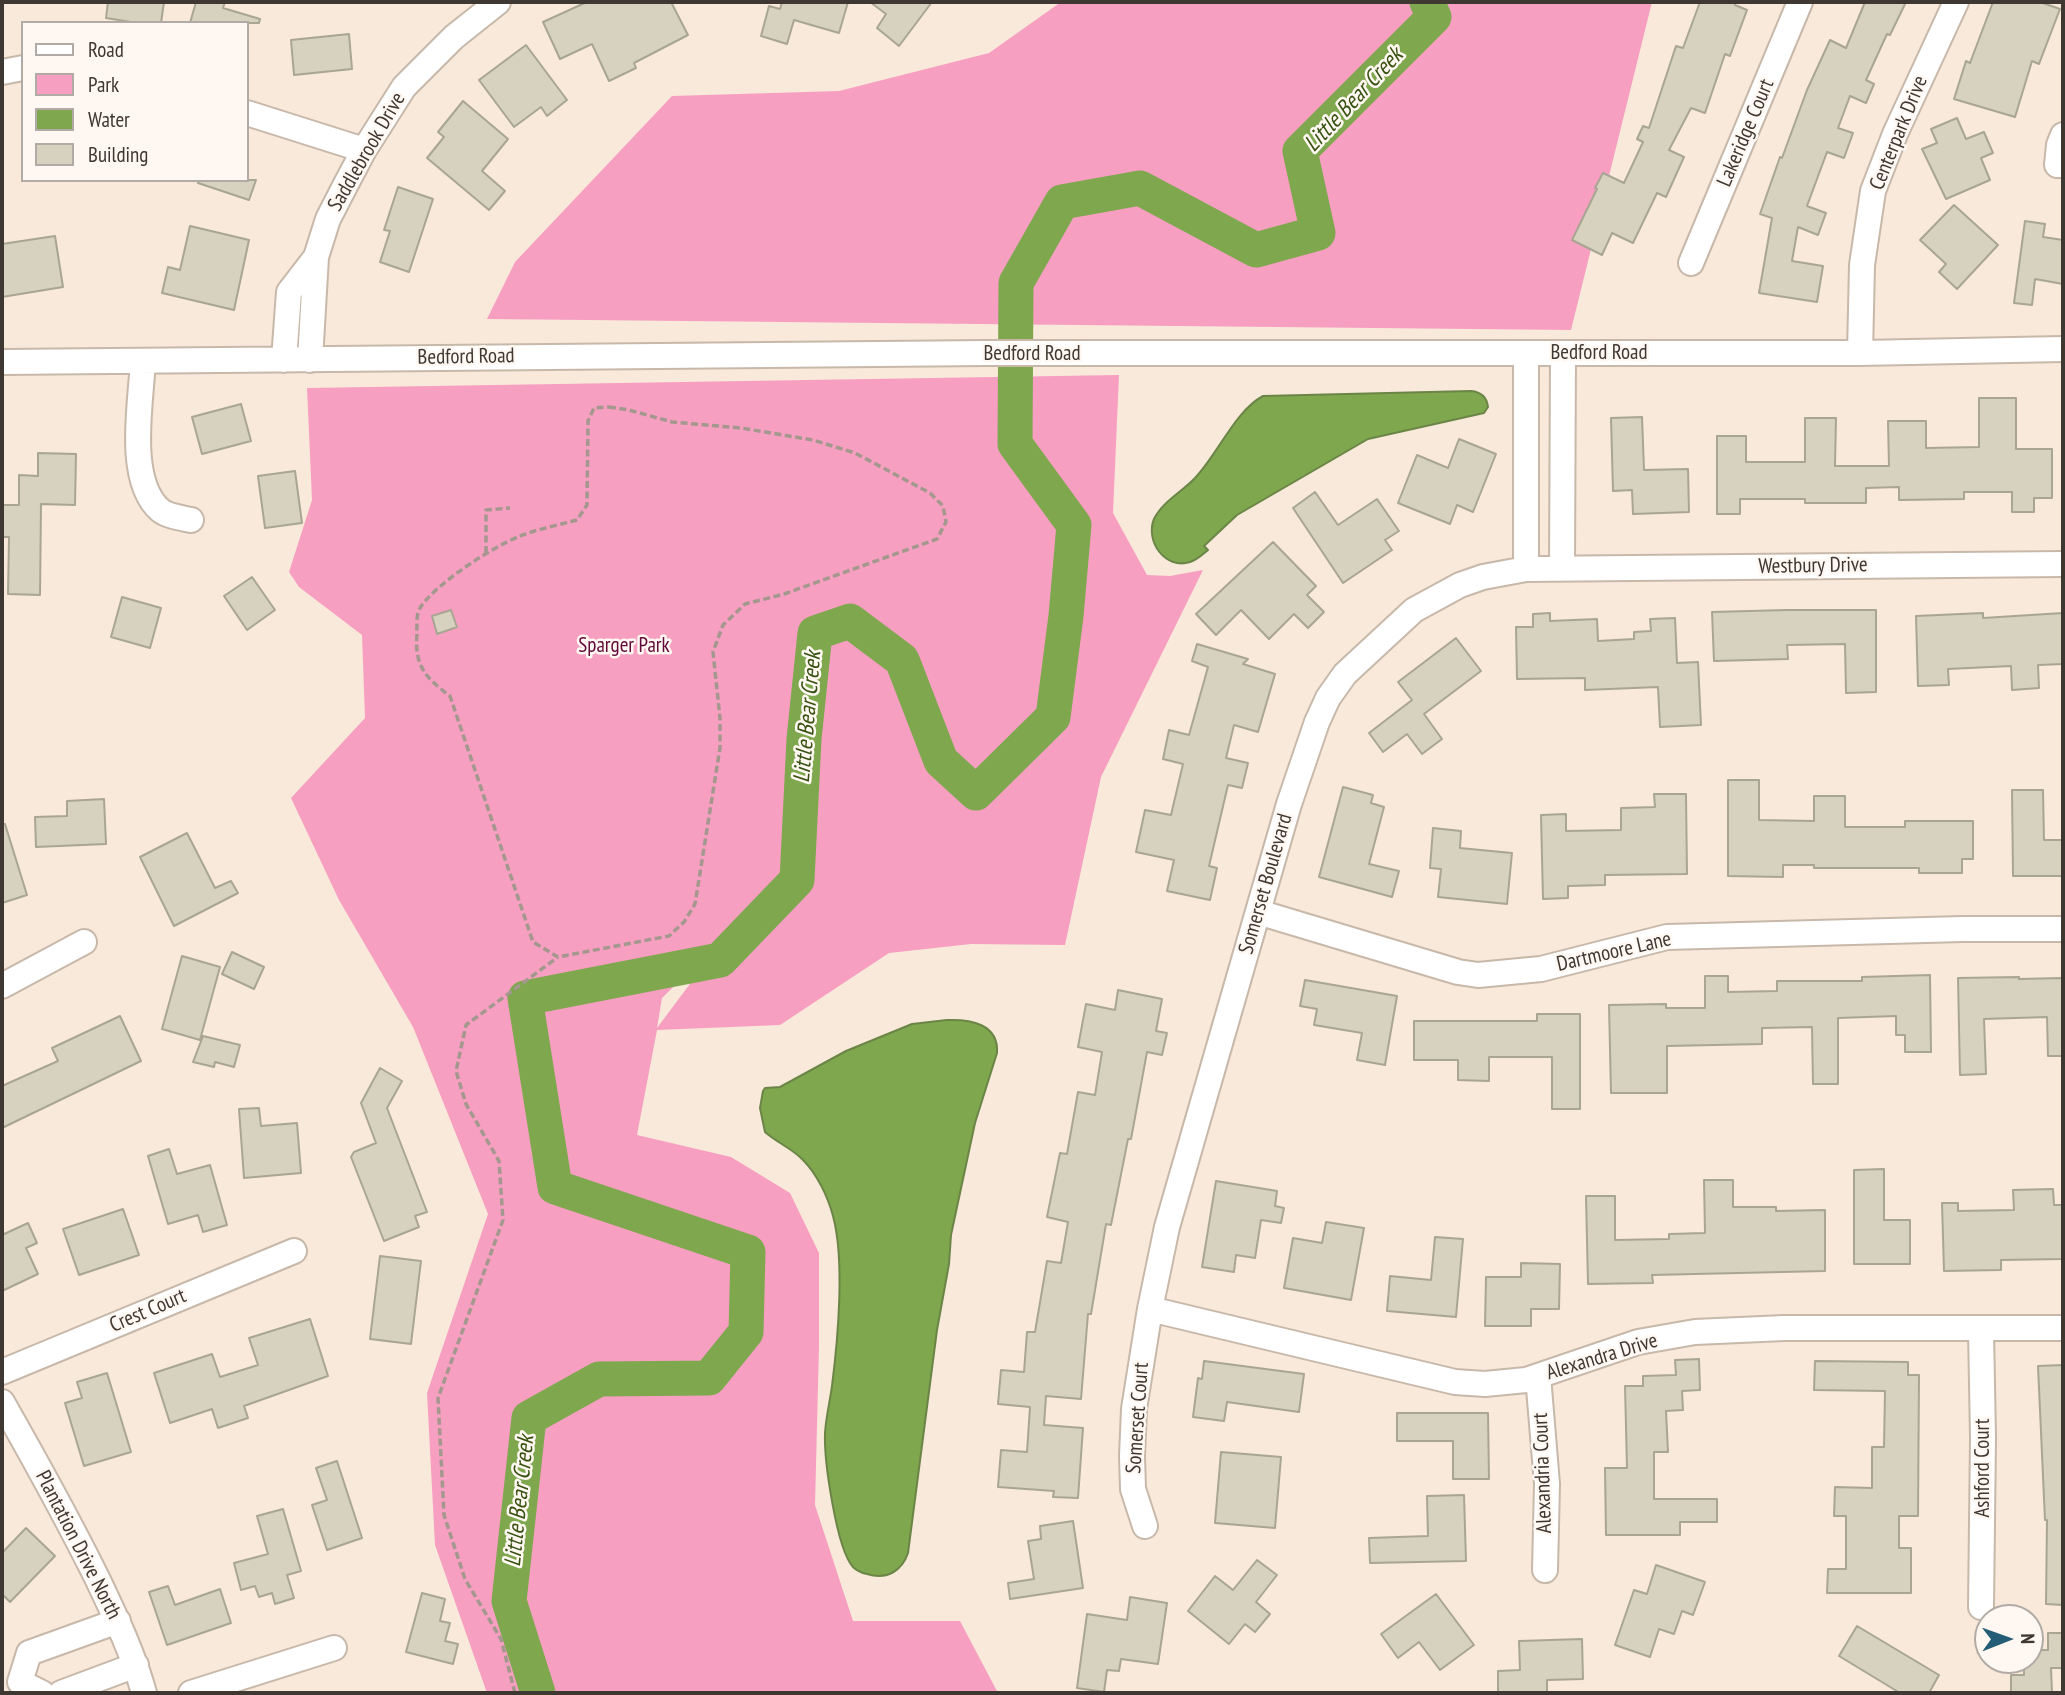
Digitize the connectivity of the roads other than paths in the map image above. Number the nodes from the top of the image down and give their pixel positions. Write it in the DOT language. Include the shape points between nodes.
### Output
graph roads {
  1 [pos="498,2"];
  2 [pos="1800,2"];
  3 [pos="1956,2"];
  4 [pos="21,68"];
  5 [pos="2,72"];
  6 [pos="248,113"];
  7 [pos="2063,135"];
  8 [pos="364,150"];
  9 [pos="2063,165"];
  10 [pos="316,257"];
  11 [pos="1691,263"];
  12 [pos="2063,349"];
  13 [pos="1526,353"];
  14 [pos="1563,354"];
  15 [pos="1860,354"];
  16 [pos="284,360"];
  17 [pos="310,360"];
  18 [pos="143,361"];
  19 [pos="2,362"];
  20 [pos="191,520"];
  21 [pos="2063,564"];
  22 [pos="1562,568"];
  23 [pos="1526,569"];
  24 [pos="1258,912"];
  25 [pos="2063,929"];
  26 [pos="84,942"];
  27 [pos="2,986"];
  28 [pos="294,1251"];
  29 [pos="1150,1309"];
  30 [pos="2063,1328"];
  31 [pos="1981,1330"];
  32 [pos="2,1372"];
  33 [pos="1538,1376"];
  34 [pos="2,1402"];
  35 [pos="1145,1526"];
  36 [pos="1545,1570"];
  37 [pos="1982,1604"];
  38 [pos="118,1621"];
  39 [pos="334,1648"];
  40 [pos="136,1665"];
  41 [pos="42,1693"];
  42 [pos="61,1693"];
  43 [pos="144,1693"];
  44 [pos="191,1693"];
  1 -- 8 [label="street, Saddlebrook Drive" via="454,37 404,87"];
  2 -- 11 [label="street, Lakeridge Court"];
  3 -- 15 [label="street, Centerpark Drive" via="1873,191 1862,265"];
  4 -- 5 [label="street"];
  6 -- 8 [label="street"];
  7 -- 9 [label="street" via="2057,165"];
  8 -- 10 [label="street, Saddlebrook Drive" via="328,219"];
  10 -- 16 [label="street, Saddlebrook Drive" via="289,292"];
  10 -- 17 [label="street, Saddlebrook Drive"];
  12 -- 15 [label="street, Bedford Road"];
  13 -- 14 [label="street, Bedford Road"];
  13 -- 17 [label="street, Bedford Road"];
  13 -- 23 [label="street"];
  14 -- 15 [label="street, Bedford Road"];
  14 -- 22 [label="street"];
  16 -- 17 [label="street, Bedford Road"];
  16 -- 18 [label="street, Bedford Road"];
  18 -- 19 [label="street, Bedford Road"];
  18 -- 20 [label="street" via="138,457 144,491 161,512"];
  21 -- 22 [label="street, Westbury Drive"];
  22 -- 23 [label="street, Somerset Boulevard"];
  23 -- 24 [label="street, Somerset Boulevard" via="1460,585 1415,610 1345,674 1317,722"];
  24 -- 25 [label="street, Dartmoore Lane" via="1478,975 1541,969 1667,937"];
  24 -- 29 [label="street, Somerset Boulevard" via="1167,1227"];
  26 -- 27 [label="street"];
  28 -- 32 [label="street, Crest Court"];
  29 -- 33 [label="street, Alexandra Drive" via="1455,1382 1485,1384"];
  29 -- 35 [label="street, Somerset Court" via="1134,1409 1132,1456 1133,1489"];
  30 -- 31 [label="street, Alexandra Drive"];
  31 -- 33 [label="street, Alexandra Drive" via="1695,1332 1638,1342"];
  31 -- 37 [label="street, Ashford Court"];
  33 -- 36 [label="street, Alexandria Court" via="1547,1484"];
  34 -- 38 [label="street, Plantation Drive North" via="66,1515"];
  38 -- 40 [label="street, Plantation Drive North"];
  38 -- 41 [label="street" via="29,1653 20,1682"];
  39 -- 44 [label="street"];
  40 -- 42 [label="street"];
  40 -- 43 [label="street, Plantation Drive North"];
}
